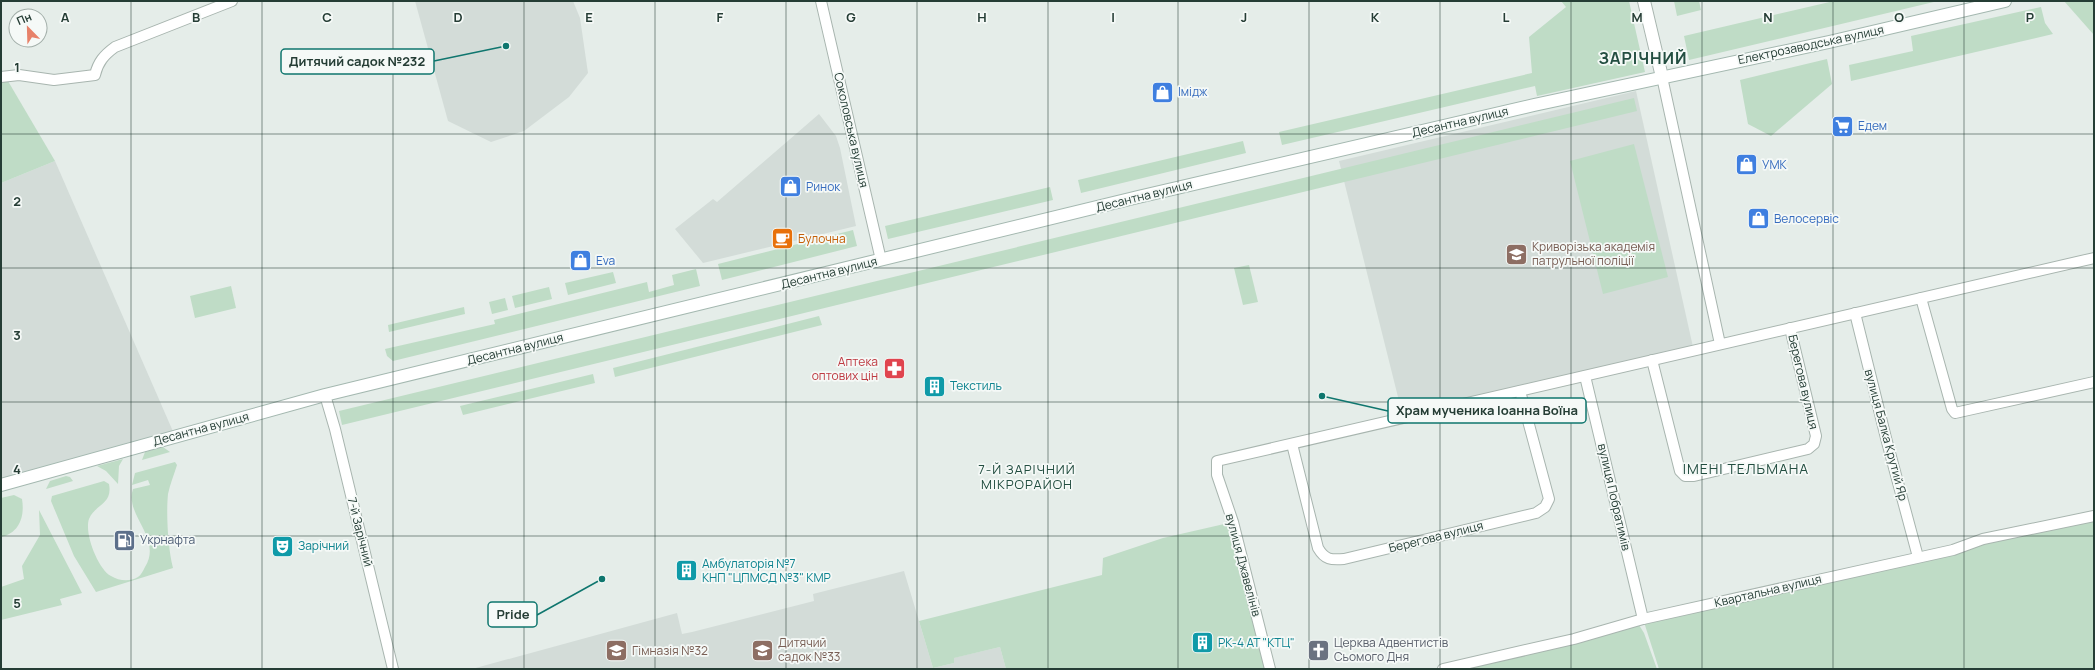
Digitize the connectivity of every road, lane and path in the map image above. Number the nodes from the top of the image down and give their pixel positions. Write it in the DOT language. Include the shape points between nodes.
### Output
graph roads {
  1 [pos="232,1"];
  2 [pos="821,1"];
  3 [pos="1644,1"];
  4 [pos="2005,1"];
  5 [pos="1,77"];
  6 [pos="1662,77"];
  7 [pos="2094,258"];
  8 [pos="881,260"];
  9 [pos="1921,298"];
  10 [pos="1855,313"];
  11 [pos="1790,328"];
  12 [pos="1720,344"];
  13 [pos="1652,360"];
  14 [pos="1585,376"];
  15 [pos="2094,382"];
  16 [pos="1520,391"];
  17 [pos="325,396"];
  18 [pos="1292,444"];
  19 [pos="1218,461"];
  20 [pos="1,485"];
  21 [pos="2094,516"];
  22 [pos="1918,557"];
  23 [pos="1643,618"];
  24 [pos="393,669"];
  25 [pos="1270,669"];
  26 [pos="1443,669"];
  1 -- 5 [label="street" via="115,47 104,55 95,75 54,80 20,75"];
  2 -- 8 [label="street, Соколовська вулиця"];
  3 -- 6 [label="main road"];
  4 -- 6 [label="main road, Електрозаводська вулиця"];
  6 -- 8 [label="main road, Десантна вулиця" via="1195,183"];
  6 -- 12 [label="street"];
  7 -- 9 [label="street, Берегова вулиця"];
  8 -- 17 [label="main road, Десантна вулиця"];
  9 -- 10 [label="street, Берегова вулиця"];
  9 -- 15 [label="street" via="1955,413"];
  10 -- 11 [label="street, Берегова вулиця"];
  10 -- 22 [label="street, вулиця Балка Крутий Яр"];
  11 -- 12 [label="street, Берегова вулиця"];
  11 -- 13 [label="street, Берегова вулиця" via="1816,436 1814,444 1808,449 1694,476 1685,476 1680,471"];
  12 -- 13 [label="street, Берегова вулиця"];
  13 -- 14 [label="street, Берегова вулиця"];
  14 -- 16 [label="street, Берегова вулиця"];
  14 -- 23 [label="street, вулиця Побратимів"];
  16 -- 18 [label="street, Берегова вулиця"];
  16 -- 18 [label="street, Берегова вулиця" via="1549,499 1545,507 1536,513 1344,559 1330,560 1323,557 1318,548"];
  17 -- 20 [label="main road, Десантна вулиця"];
  17 -- 24 [label="street, 7-й Зарічний"];
  18 -- 19 [label="street, Берегова вулиця"];
  19 -- 25 [label="street, вулиця Джавелінів" via="1217,475 1233,522"];
  21 -- 22 [label="street, Квартальна вулиця" via="1983,539 1953,550"];
  22 -- 23 [label="street, Квартальна вулиця"];
  23 -- 26 [label="street, Квартальна вулиця" via="1574,639"];
}
